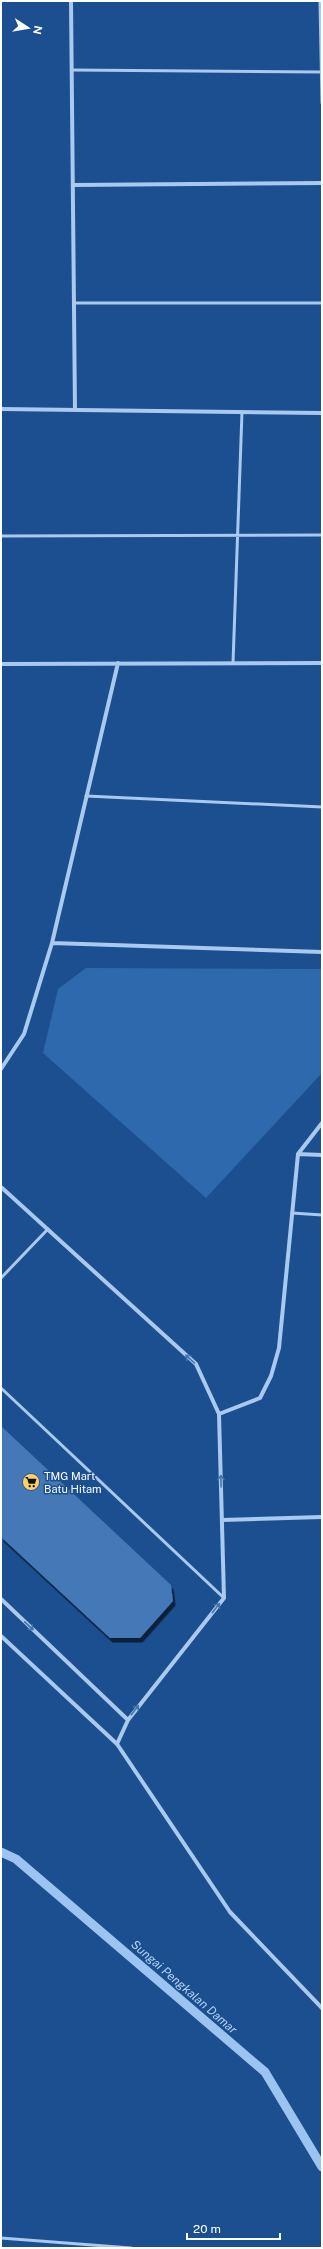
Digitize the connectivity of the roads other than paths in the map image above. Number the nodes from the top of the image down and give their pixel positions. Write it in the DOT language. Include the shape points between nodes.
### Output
graph roads {
  1 [pos="71,1"];
  2 [pos="320,1"];
  3 [pos="72,70"];
  4 [pos="321,72"];
  5 [pos="322,103"];
  6 [pos="322,183"];
  7 [pos="73,185"];
  8 [pos="74,303"];
  9 [pos="322,303"];
  10 [pos="1,409"];
  11 [pos="75,410"];
  12 [pos="242,412"];
  13 [pos="322,413"];
  14 [pos="322,535"];
  15 [pos="1,536"];
  16 [pos="238,536"];
  17 [pos="234,663"];
  18 [pos="322,663"];
  19 [pos="1,664"];
  20 [pos="118,664"];
  21 [pos="85,796"];
  22 [pos="322,807"];
  23 [pos="52,943"];
  24 [pos="322,952"];
  25 [pos="1,1069"];
  26 [pos="322,1123"];
  27 [pos="298,1154"];
  28 [pos="322,1154"];
  29 [pos="1,1187"];
  30 [pos="292,1213"];
  31 [pos="322,1215"];
  32 [pos="48,1229"];
  33 [pos="1,1278"];
  34 [pos="1,1388"];
  35 [pos="219,1414"];
  36 [pos="322,1517"];
  37 [pos="222,1520"];
  38 [pos="224,1598"];
  39 [pos="1,1599"];
  40 [pos="1,1636"];
  41 [pos="128,1720"];
  42 [pos="117,1744"];
  43 [pos="322,2008"];
  44 [pos="1,2238"];
  45 [pos="131,2248"];
  1 -- 3 [label="street"];
  2 -- 4 [label="lane"];
  3 -- 4 [label="lane"];
  3 -- 7 [label="street"];
  4 -- 5 [label="lane"];
  6 -- 7 [label="street"];
  7 -- 8 [label="street"];
  8 -- 9 [label="lane"];
  8 -- 11 [label="street"];
  10 -- 11 [label="street"];
  11 -- 12 [label="street"];
  12 -- 13 [label="street"];
  12 -- 16 [label="lane"];
  14 -- 16 [label="lane"];
  15 -- 16 [label="lane"];
  16 -- 17 [label="lane"];
  17 -- 18 [label="street"];
  17 -- 20 [label="street"];
  19 -- 20 [label="street"];
  20 -- 21 [label="street"];
  21 -- 22 [label="lane"];
  21 -- 23 [label="street"];
  23 -- 24 [label="street"];
  23 -- 25 [label="street" via="24,1034"];
  26 -- 27 [label="street"];
  27 -- 28 [label="street"];
  27 -- 30 [label="street"];
  29 -- 32 [label="street"];
  30 -- 31 [label="lane"];
  30 -- 35 [label="street" via="279,1348 271,1376 260,1398"];
  32 -- 33 [label="lane"];
  35 -- 32 [label="street, one-way" via="196,1364"];
  34 -- 38 [label="lane"];
  37 -- 35 [label="street, one-way"];
  36 -- 37 [label="street"];
  37 -- 38 [label="street"];
  41 -- 38 [label="street, one-way"];
  39 -- 41 [label="street, one-way"];
  40 -- 42 [label="street"];
  41 -- 42 [label="street"];
  42 -- 43 [label="street" via="230,1912"];
  44 -- 45 [label="lane"];
}
